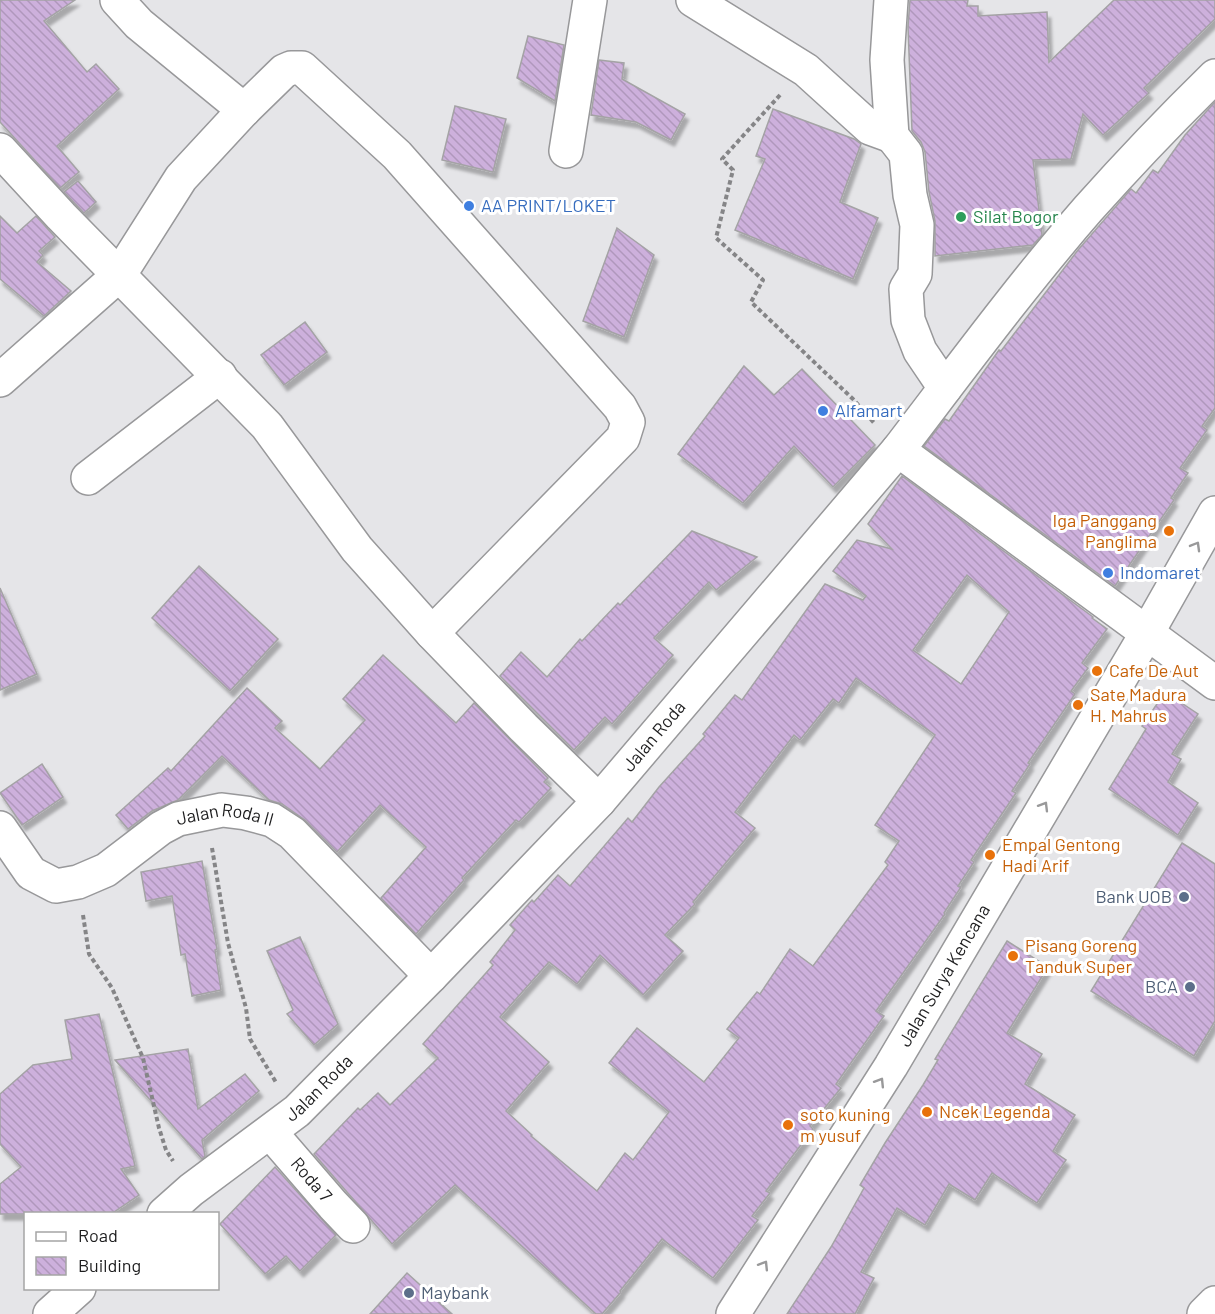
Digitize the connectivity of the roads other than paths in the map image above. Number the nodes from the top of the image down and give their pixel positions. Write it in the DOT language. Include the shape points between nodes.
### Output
graph roads {
  1 [pos="117,0"];
  2 [pos="590,0"];
  3 [pos="693,0"];
  4 [pos="891,0"];
  5 [pos="1215,76"];
  6 [pos="244,110"];
  7 [pos="892,136"];
  8 [pos="0,150"];
  9 [pos="566,151"];
  10 [pos="120,274"];
  11 [pos="220,376"];
  12 [pos="0,380"];
  13 [pos="945,388"];
  14 [pos="898,450"];
  15 [pos="88,478"];
  16 [pos="1215,513"];
  17 [pos="432,633"];
  18 [pos="1147,633"];
  19 [pos="1215,683"];
  20 [pos="598,801"];
  21 [pos="0,828"];
  22 [pos="431,976"];
  23 [pos="270,1132"];
  24 [pos="166,1212"];
  25 [pos="353,1226"];
  26 [pos="77,1290"];
  27 [pos="1215,1303"];
  28 [pos="50,1314"];
  29 [pos="733,1314"];
  30 [pos="1204,1314"];
  1 -- 6 [label="street" via="139,24"];
  2 -- 9 [label="street"];
  3 -- 7 [label="street" via="806,70 870,128"];
  4 -- 7 [label="street" via="887,60"];
  5 -- 13 [label="street, Jalan Roda" via="1146,144 1087,211"];
  6 -- 10 [label="street" via="181,178"];
  6 -- 17 [label="street" via="284,71 302,68 398,156 620,407 628,423 623,438"];
  7 -- 13 [label="street" via="906,154 917,225 915,273 906,290 908,320 920,351"];
  8 -- 10 [label="street"];
  10 -- 11 [label="street"];
  10 -- 12 [label="street"];
  11 -- 15 [label="street"];
  11 -- 17 [label="street" via="267,426 357,549"];
  13 -- 14 [label="street, Jalan Roda"];
  14 -- 18 [label="street"];
  14 -- 20 [label="street, Jalan Roda"];
  18 -- 16 [label="street, Jalan Surya Kencana, one-way"];
  17 -- 20 [label="street"];
  18 -- 19 [label="street"];
  29 -- 18 [label="street, Jalan Surya Kencana, one-way" via="891,1066"];
  20 -- 22 [label="street, Jalan Roda"];
  21 -- 22 [label="street, Jalan Roda II" via="31,873 56,886 106,870 178,819 222,810 272,820 292,833"];
  22 -- 23 [label="street, Jalan Roda" via="297,1111"];
  23 -- 24 [label="street, Jalan Roda"];
  23 -- 25 [label="street, Roda 7"];
  26 -- 28 [label="street"];
  27 -- 30 [label="street"];
}
